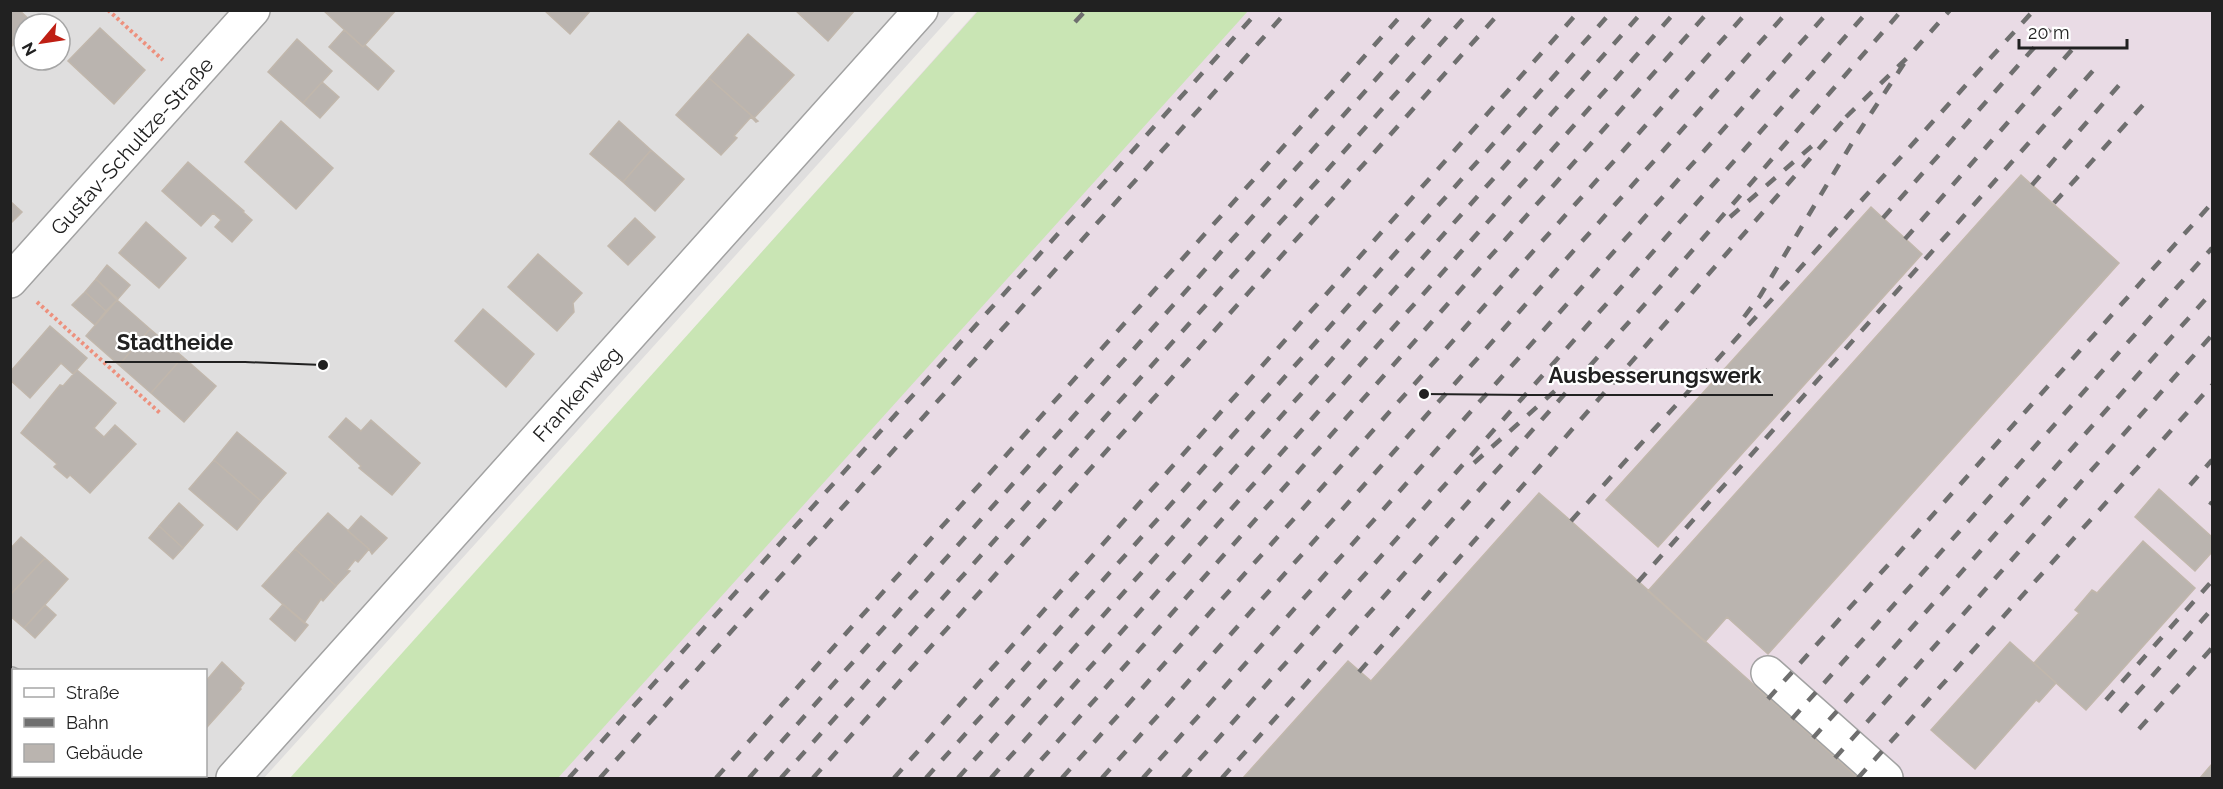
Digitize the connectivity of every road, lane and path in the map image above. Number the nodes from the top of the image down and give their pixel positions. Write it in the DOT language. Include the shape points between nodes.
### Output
graph roads {
  1 [pos="108,10"];
  2 [pos="253,10"];
  3 [pos="921,10"];
  4 [pos="188,82"];
  5 [pos="11,280"];
  6 [pos="161,414"];
  7 [pos="1768,674"];
  8 [pos="233,778"];
  9 [pos="1886,778"];
  1 -- 4 [label="path"];
  2 -- 4 [label="street, Gustav-Schultze-Straße"];
  3 -- 8 [label="street, Frankenweg"];
  4 -- 5 [label="street, Gustav-Schultze-Straße"];
  5 -- 6 [label="path"];
  7 -- 9 [label="street"];
}
